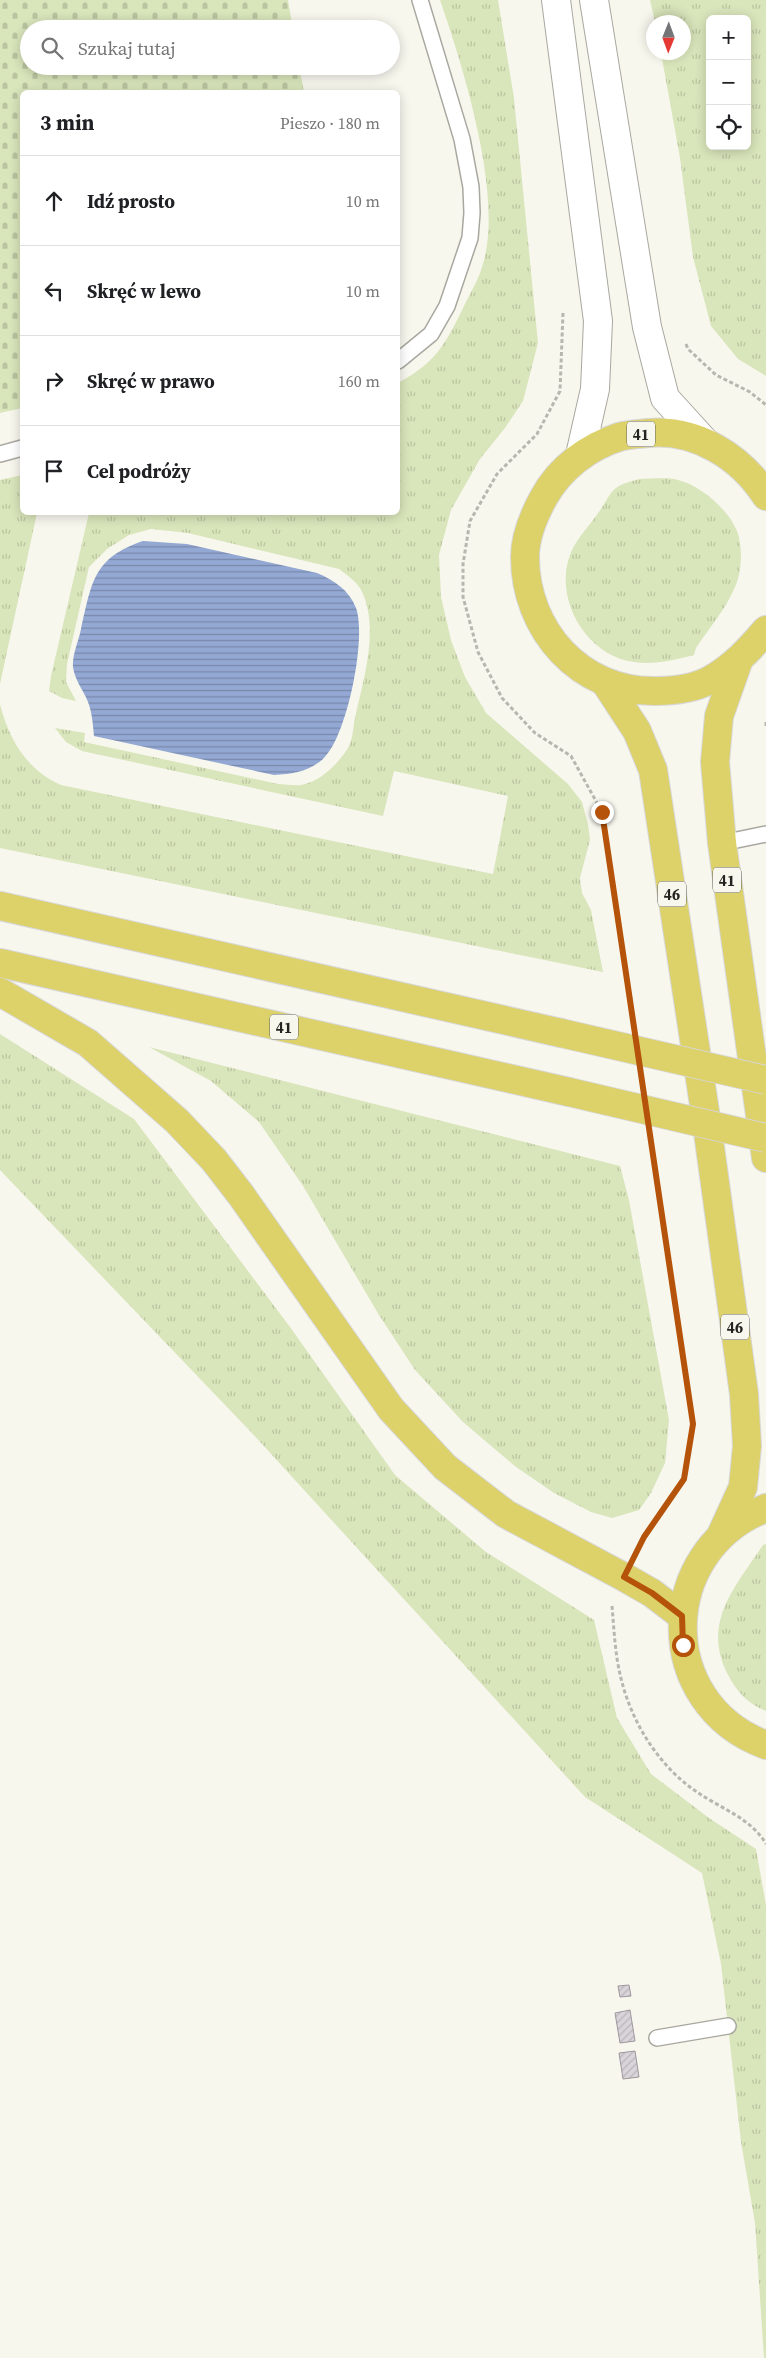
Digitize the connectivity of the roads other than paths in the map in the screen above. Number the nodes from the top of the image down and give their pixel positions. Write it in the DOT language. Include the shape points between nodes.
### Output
graph roads {
  1 [pos="420,0"];
  2 [pos="556,0"];
  3 [pos="594,0"];
  4 [pos="400,359"];
  5 [pos="705,442"];
  6 [pos="20,449"];
  7 [pos="0,454"];
  8 [pos="580,455"];
  9 [pos="766,496"];
  10 [pos="766,630"];
  11 [pos="738,662"];
  12 [pos="605,682"];
  13 [pos="766,834"];
  14 [pos="722,843"];
  15 [pos="0,906"];
  16 [pos="0,963"];
  17 [pos="0,992"];
  18 [pos="766,1080"];
  19 [pos="766,1138"];
  20 [pos="766,1158"];
  21 [pos="766,1508"];
  22 [pos="722,1533"];
  23 [pos="682,1616"];
  24 [pos="761,1748"];
  25 [pos="728,2026"];
  26 [pos="657,2038"];
  1 -- 4 [label="lane" via="462,139 471,187 472,214 470,238 446,306 431,334"];
  2 -- 8 [label="main road" via="598,321 595,389"];
  3 -- 5 [label="main road" via="647,327 665,398"];
  5 -- 8 [label="main road, 41" via="663,432 620,436"];
  5 -- 9 [label="main road, 41" via="733,458 756,480"];
  6 -- 7 [label="lane"];
  8 -- 12 [label="main road, 41" via="552,483 532,517 525,556 529,596 545,632 571,662"];
  10 -- 11 [label="main road, 41"];
  11 -- 12 [label="main road, 41" via="708,681 675,691 639,692"];
  11 -- 14 [label="main road, 41" via="719,716 715,762"];
  12 -- 22 [label="main road, 46" via="637,731 653,770 744,1394 747,1446 743,1486"];
  13 -- 14 [label="lane"];
  14 -- 20 [label="main road, 41"];
  15 -- 18 [label="main road, bridge"];
  16 -- 19 [label="main road, 41, bridge"];
  17 -- 23 [label="main road" via="88,1044 177,1121 214,1160 242,1195 391,1409 445,1467 506,1514 652,1593"];
  21 -- 22 [label="main road, 46" via="748,1515"];
  22 -- 23 [label="main road, 46" via="702,1557 688,1585"];
  23 -- 24 [label="main road, 46" via="683,1645 691,1674 706,1701 726,1722"];
  25 -- 26 [label="lane"];
}
